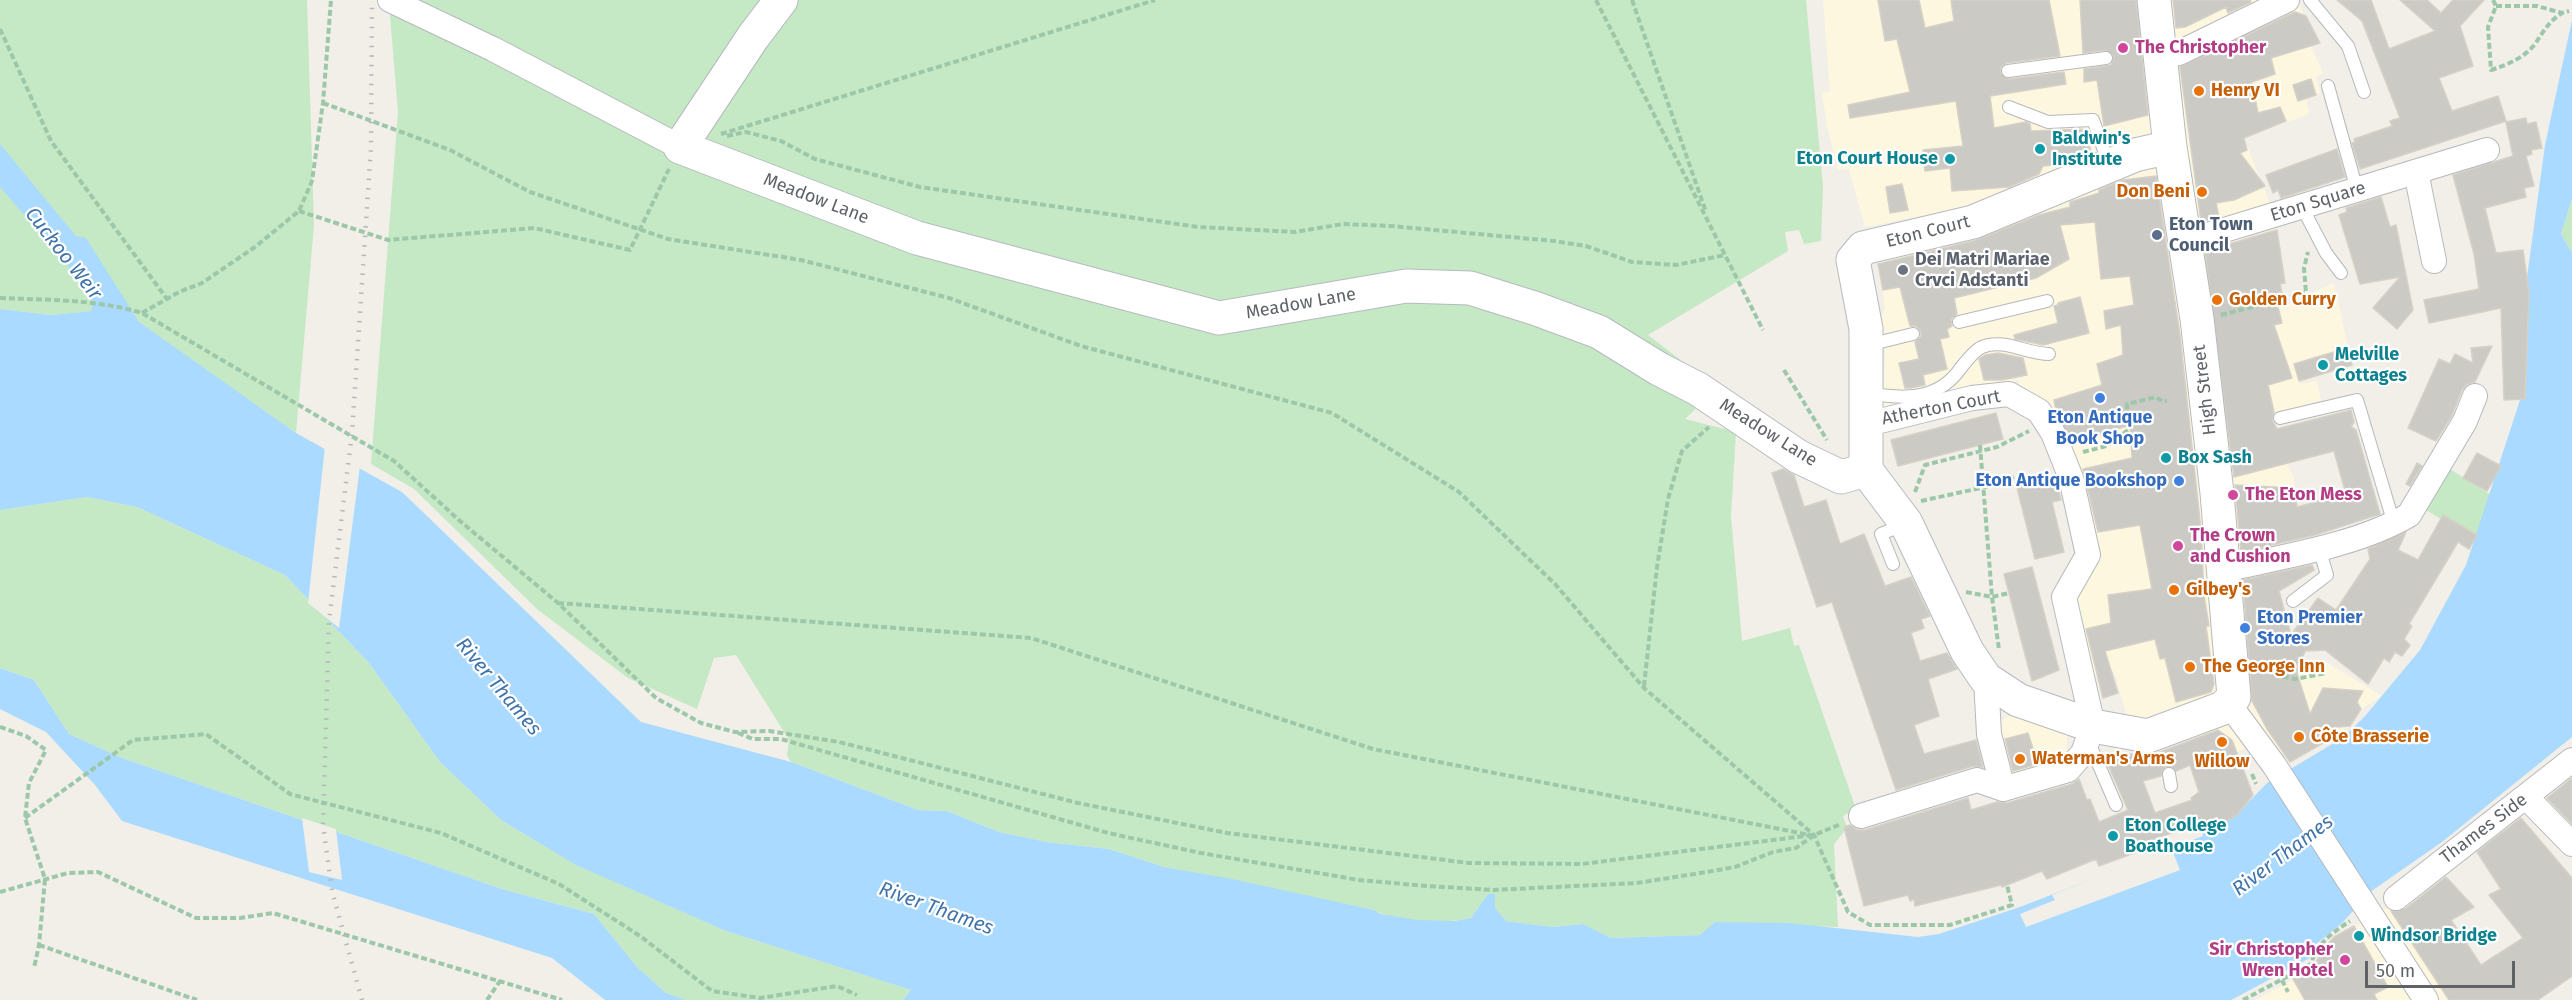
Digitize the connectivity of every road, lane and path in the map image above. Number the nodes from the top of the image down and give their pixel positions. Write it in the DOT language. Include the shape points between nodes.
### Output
graph roads {
  1 [pos="331,0"];
  2 [pos="390,0"];
  3 [pos="781,0"];
  4 [pos="1155,0"];
  5 [pos="1596,0"];
  6 [pos="1632,0"];
  7 [pos="2154,0"];
  8 [pos="2287,0"];
  9 [pos="2310,0"];
  10 [pos="2493,0"];
  11 [pos="2496,6"];
  12 [pos="2569,11"];
  13 [pos="2562,13"];
  14 [pos="0,29"];
  15 [pos="2153,49"];
  16 [pos="2106,58"];
  17 [pos="2008,71"];
  18 [pos="2328,86"];
  19 [pos="2364,92"];
  20 [pos="323,103"];
  21 [pos="2009,107"];
  22 [pos="680,147"];
  23 [pos="2170,147"];
  24 [pos="2487,150"];
  25 [pos="2109,165"];
  26 [pos="2416,172"];
  27 [pos="2357,190"];
  28 [pos="2302,207"];
  29 [pos="299,212"];
  30 [pos="1711,225"];
  31 [pos="640,230"];
  32 [pos="2314,230"];
  33 [pos="2185,242"];
  34 [pos="1725,255"];
  35 [pos="2434,261"];
  36 [pos="2341,273"];
  37 [pos="0,297"];
  38 [pos="167,299"];
  39 [pos="2048,301"];
  40 [pos="142,313"];
  41 [pos="2197,319"];
  42 [pos="1959,322"];
  43 [pos="1763,330"];
  44 [pos="1912,334"];
  45 [pos="1867,345"];
  46 [pos="2049,354"];
  47 [pos="1784,370"];
  48 [pos="2475,396"];
  49 [pos="2167,400"];
  50 [pos="1867,407"];
  51 [pos="1737,414"];
  52 [pos="2280,418"];
  53 [pos="2045,421"];
  54 [pos="1980,445"];
  55 [pos="1980,452"];
  56 [pos="2063,457"];
  57 [pos="1859,473"];
  58 [pos="2014,477"];
  59 [pos="1985,487"];
  60 [pos="1904,511"];
  61 [pos="2394,524"];
  62 [pos="2319,548"];
  63 [pos="1893,564"];
  64 [pos="2224,570"];
  65 [pos="1936,586"];
  66 [pos="2009,593"];
  67 [pos="1992,597"];
  68 [pos="2293,601"];
  69 [pos="558,603"];
  70 [pos="2327,673"];
  71 [pos="1983,675"];
  72 [pos="2274,675"];
  73 [pos="1644,687"];
  74 [pos="2229,704"];
  75 [pos="0,727"];
  76 [pos="735,732"];
  77 [pos="2090,732"];
  78 [pos="2250,757"];
  79 [pos="2240,760"];
  80 [pos="2572,760"];
  81 [pos="2002,789"];
  82 [pos="2527,798"];
  83 [pos="2116,805"];
  84 [pos="1862,816"];
  85 [pos="25,818"];
  86 [pos="1814,835"];
  87 [pos="2572,844"];
  88 [pos="45,879"];
  89 [pos="2007,885"];
  90 [pos="0,892"];
  91 [pos="2396,898"];
  92 [pos="2358,912"];
  93 [pos="39,945"];
  94 [pos="34,968"];
  95 [pos="2282,980"];
  96 [pos="500,981"];
  97 [pos="2288,992"];
  98 [pos="857,995"];
  99 [pos="197,1000"];
  100 [pos="487,1000"];
  101 [pos="562,1000"];
  102 [pos="2243,1000"];
  103 [pos="2426,1000"];
  1 -- 20 [label="path"];
  2 -- 22 [label="street, Meadow Lane"];
  3 -- 22 [label="street"];
  4 -- 22 [label="path"];
  5 -- 30 [label="path"];
  6 -- 30 [label="path"];
  7 -- 15 [label="street, High Street"];
  8 -- 15 [label="street" via="2179,53"];
  9 -- 19 [label="lane" via="2348,46"];
  10 -- 11 [label="path"];
  11 -- 13 [label="path" via="2536,6"];
  11 -- 13 [label="path" via="2488,27 2491,70 2511,64 2534,45 2548,21"];
  12 -- 13 [label="path"];
  14 -- 38 [label="path" via="51,141"];
  15 -- 23 [label="street, High Street"];
  16 -- 17 [label="lane"];
  18 -- 27 [label="lane"];
  20 -- 29 [label="path" via="312,181"];
  20 -- 31 [label="path" via="450,150 530,192"];
  21 -- 25 [label="lane" via="2049,122 2092,120"];
  22 -- 31 [label="path"];
  22 -- 34 [label="path" via="746,132 781,141 815,159 920,187 1198,227 1295,232 1343,224 1391,226 1554,241 1586,246 1632,262 1676,265"];
  22 -- 51 [label="street, Meadow Lane" via="917,238 1219,318 1406,286 1470,288 1599,332"];
  23 -- 25 [label="street, Eton Court"];
  23 -- 33 [label="street, High Street"];
  24 -- 26 [label="street, Eton Square"];
  25 -- 45 [label="street, Eton Court" via="1973,222 1863,248 1853,260"];
  26 -- 27 [label="street, Eton Square"];
  26 -- 35 [label="street"];
  27 -- 28 [label="street, Eton Square"];
  28 -- 32 [label="lane"];
  28 -- 33 [label="street, Eton Square"];
  29 -- 31 [label="path" via="388,240 534,228 630,250"];
  29 -- 38 [label="path" via="202,283"];
  30 -- 34 [label="path"];
  31 -- 73 [label="path" via="668,239 801,260 949,298 1081,346 1332,413 1459,492 1555,584"];
  32 -- 36 [label="lane"];
  32 -- 41 [label="path" via="2304,268 2306,293"];
  33 -- 41 [label="street, High Street"];
  34 -- 43 [label="path"];
  37 -- 40 [label="path" via="122,307"];
  38 -- 40 [label="path"];
  39 -- 42 [label="lane"];
  40 -- 69 [label="path" via="394,461"];
  41 -- 64 [label="street, High Street"];
  44 -- 45 [label="lane"];
  45 -- 50 [label="street, Eton Court"];
  46 -- 50 [label="lane" via="2034,354 2002,343 1981,347 1947,384 1925,394"];
  47 -- 57 [label="path" via="1797,394"];
  48 -- 61 [label="street" via="2471,425 2409,515"];
  49 -- 56 [label="path" via="2156,397 2127,404 2128,430 2107,446"];
  50 -- 53 [label="street, Atherton Court" via="1880,421 1972,398 2009,394 2039,411"];
  50 -- 57 [label="street, Eton Court"];
  51 -- 57 [label="street, Meadow Lane" via="1799,457 1841,477"];
  51 -- 73 [label="path" via="1710,427 1682,451 1668,499"];
  52 -- 61 [label="lane" via="2357,400"];
  53 -- 55 [label="path"];
  53 -- 56 [label="street, Atherton Court"];
  54 -- 55 [label="path"];
  55 -- 59 [label="path"];
  55 -- 60 [label="path" via="1925,465"];
  56 -- 77 [label="street, Atherton Court" via="2088,555 2064,597"];
  57 -- 60 [label="street"];
  58 -- 59 [label="path"];
  59 -- 60 [label="path"];
  59 -- 67 [label="path"];
  60 -- 63 [label="lane" via="1881,534"];
  60 -- 65 [label="street"];
  61 -- 62 [label="street"];
  62 -- 64 [label="street"];
  62 -- 68 [label="lane" via="2327,575"];
  64 -- 74 [label="street, High Street" via="2234,687"];
  65 -- 67 [label="path"];
  65 -- 71 [label="street"];
  66 -- 67 [label="path"];
  67 -- 71 [label="path" via="2000,657"];
  69 -- 76 [label="path" via="656,698 701,723"];
  69 -- 86 [label="path" via="1031,638 1373,749"];
  70 -- 72 [label="path" via="2295,678"];
  71 -- 77 [label="street" via="2018,700"];
  71 -- 81 [label="street" via="1989,734"];
  73 -- 86 [label="path"];
  74 -- 77 [label="street" via="2161,739"];
  74 -- 92 [label="street" via="2274,765"];
  75 -- 85 [label="path" via="26,736 46,750 29,783"];
  76 -- 86 [label="path" via="769,731 839,742 1078,803 1227,833 1469,863 1582,864"];
  76 -- 86 [label="path" via="753,739 781,740 1108,833 1359,880 1494,890 1637,883 1735,867 1773,852 1796,848"];
  77 -- 81 [label="street" via="2083,753 2068,770"];
  77 -- 83 [label="lane"];
  78 -- 79 [label="path, bridge"];
  80 -- 82 [label="street, Thames Side"];
  81 -- 84 [label="street" via="1977,780"];
  82 -- 87 [label="street"];
  82 -- 91 [label="street, Thames Side"];
  84 -- 86 [label="path"];
  85 -- 88 [label="path"];
  85 -- 98 [label="path" via="133,740 206,734 290,794 441,833 559,884 640,936 712,991 760,998 837,986"];
  86 -- 89 [label="path" via="1848,912 1870,925 1950,925 1965,921 2012,905"];
  88 -- 90 [label="path"];
  88 -- 93 [label="path"];
  88 -- 96 [label="path" via="98,872 196,918 273,913"];
  92 -- 95 [label="path" via="2316,950 2312,964"];
  92 -- 103 [label="street"];
  93 -- 94 [label="path"];
  93 -- 99 [label="path"];
  95 -- 97 [label="path"];
  95 -- 102 [label="path"];
  96 -- 100 [label="path"];
  96 -- 101 [label="path"];
}
